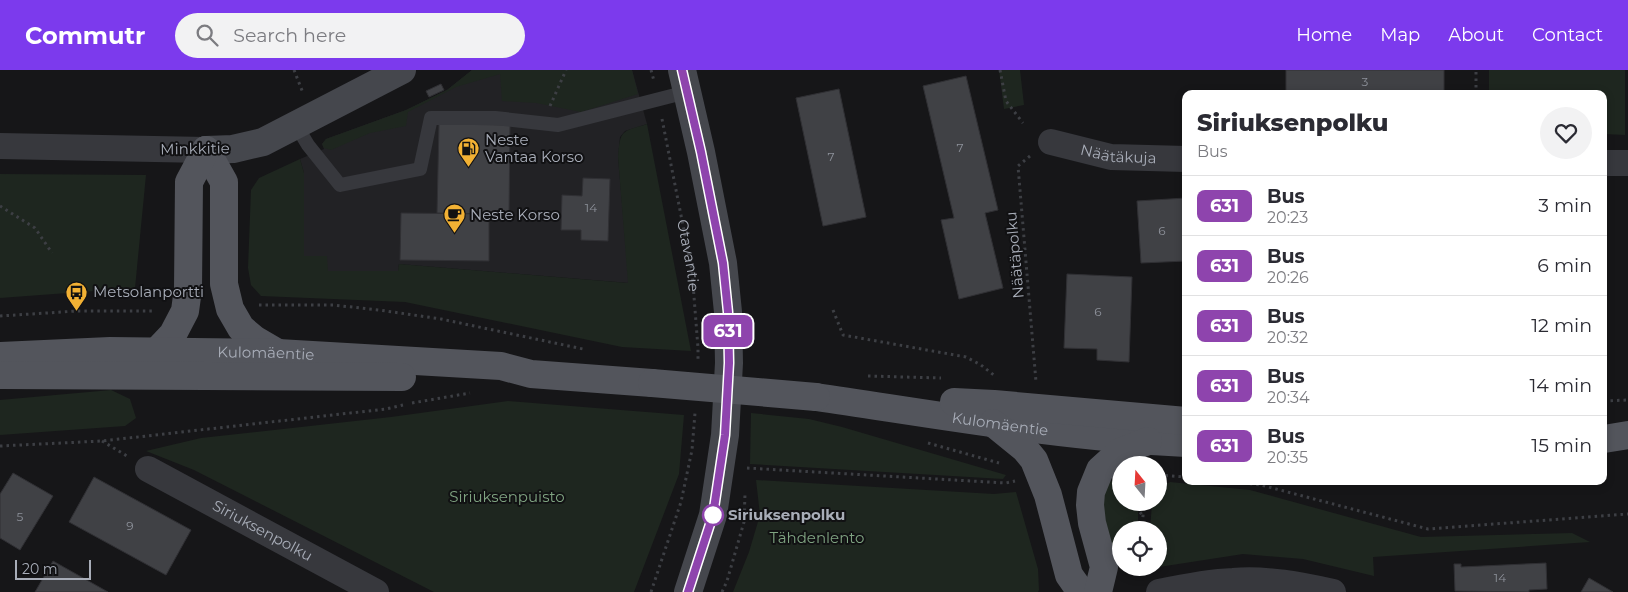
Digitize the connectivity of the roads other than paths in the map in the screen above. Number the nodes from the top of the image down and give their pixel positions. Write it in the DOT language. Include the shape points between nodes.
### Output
graph roads {
  1 [pos="402,70"];
  2 [pos="685,81"];
  3 [pos="296,125"];
  4 [pos="1051,142"];
  5 [pos="0,146"];
  6 [pos="206,150"];
  7 [pos="1182,159"];
  8 [pos="1607,163"];
  9 [pos="1628,163"];
  10 [pos="156,352"];
  11 [pos="278,353"];
  12 [pos="0,356"];
  13 [pos="0,374"];
  14 [pos="531,374"];
  15 [pos="816,397"];
  16 [pos="1182,421"];
  17 [pos="992,423"];
  18 [pos="1628,435"];
  19 [pos="1607,438"];
  20 [pos="1148,441"];
  21 [pos="1182,443"];
  22 [pos="1607,454"];
  23 [pos="1628,455"];
  24 [pos="148,469"];
  25 [pos="376,592"];
  26 [pos="688,592"];
  27 [pos="1081,592"];
  28 [pos="1098,592"];
  29 [pos="1159,592"];
  30 [pos="1333,592"];
  1 -- 3 [label="main road, Minkkitie"];
  2 -- 3 [label="lane" via="658,99 558,125 495,118 431,118 420,169 340,185"];
  2 -- 26 [label="main road" via="723,263 729,363 725,435 713,515"];
  3 -- 6 [label="main road, Minkkitie" via="263,142 232,149"];
  4 -- 7 [label="street, Näätäkuja" via="1111,157"];
  5 -- 6 [label="street, Minkkitie"];
  6 -- 10 [label="main road" via="189,182 188,289 184,311 173,334"];
  6 -- 11 [label="main road" via="224,182 224,284 230,309 254,340"];
  8 -- 9 [label="street"];
  10 -- 11 [label="main road, Kulomäentie"];
  10 -- 12 [label="main road, Kulomäentie"];
  11 -- 14 [label="main road, Kulomäentie" via="500,366"];
  13 -- 14 [label="main road, Kulomäentie" via="501,378"];
  14 -- 15 [label="main road, Kulomäentie, bridge"];
  15 -- 16 [label="main road, Kulomäentie" via="994,404"];
  15 -- 17 [label="main road, Kulomäentie"];
  17 -- 20 [label="main road, Kulomäentie"];
  17 -- 27 [label="main road" via="1034,460 1048,495 1069,575"];
  18 -- 19 [label="main road"];
  20 -- 21 [label="main road, Kulomäentie"];
  20 -- 28 [label="main road" via="1120,452 1100,470 1091,492 1092,523 1104,567"];
  22 -- 23 [label="main road"];
  24 -- 25 [label="street, Siriuksenpolku"];
  29 -- 30 [label="street" via="1234,580 1296,584"];
}
